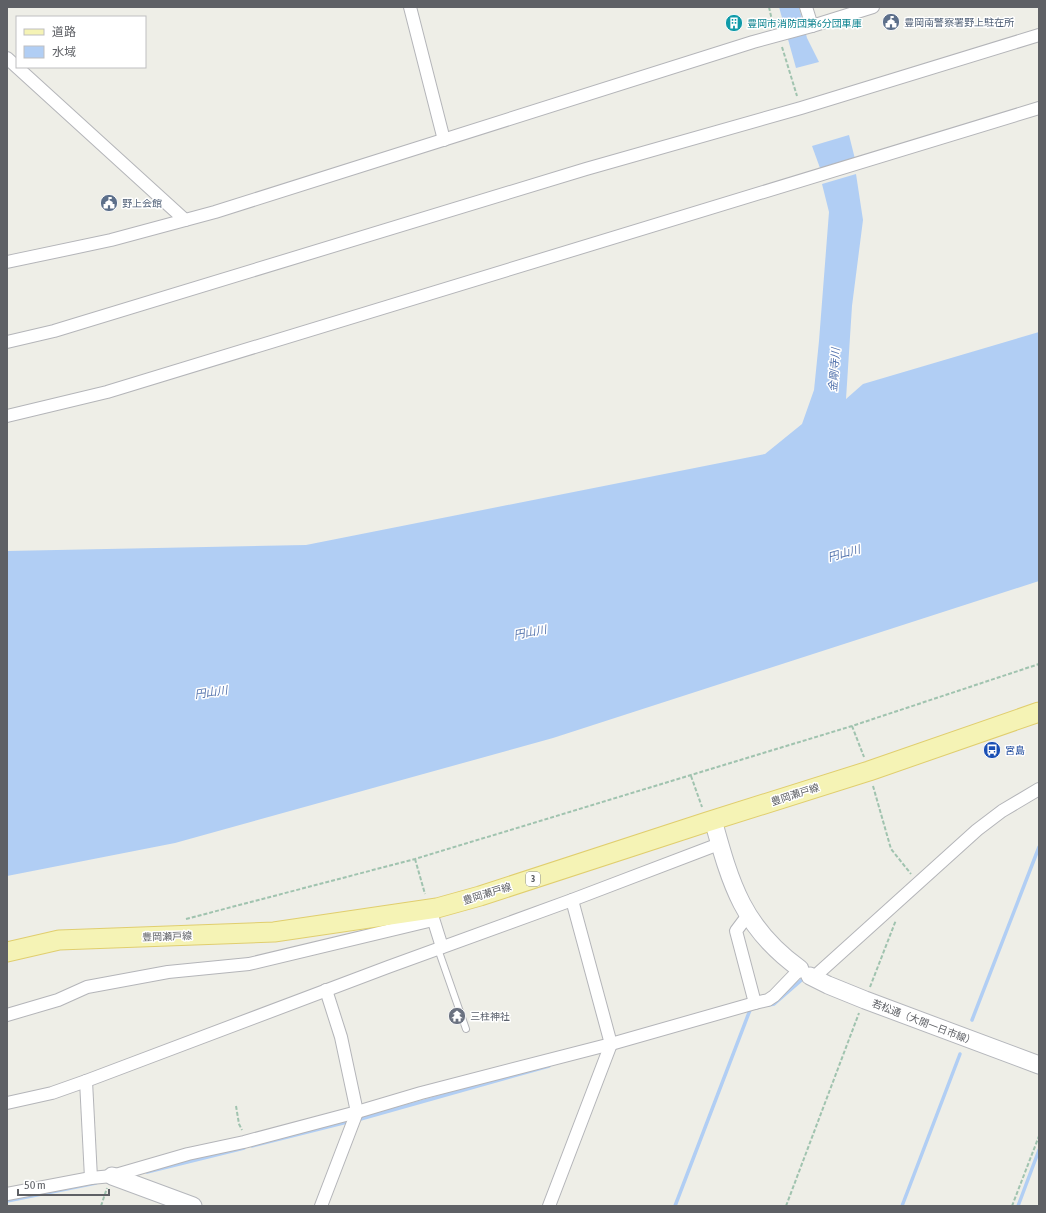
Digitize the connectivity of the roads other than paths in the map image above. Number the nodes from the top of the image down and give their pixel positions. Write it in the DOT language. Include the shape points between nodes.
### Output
graph roads {
  1 [pos="410,7"];
  2 [pos="806,7"];
  3 [pos="873,7"];
  4 [pos="810,27"];
  5 [pos="1039,34"];
  6 [pos="7,58"];
  7 [pos="16,66"];
  8 [pos="18,68"];
  9 [pos="1039,108"];
  10 [pos="444,140"];
  11 [pos="185,220"];
  12 [pos="7,262"];
  13 [pos="7,342"];
  14 [pos="7,416"];
  15 [pos="1039,712"];
  16 [pos="1039,789"];
  17 [pos="710,821"];
  18 [pos="719,844"];
  19 [pos="572,900"];
  20 [pos="432,915"];
  21 [pos="748,915"];
  22 [pos="440,948"];
  23 [pos="7,952"];
  24 [pos="808,974"];
  25 [pos="326,990"];
  26 [pos="755,1003"];
  27 [pos="7,1015"];
  28 [pos="466,1029"];
  29 [pos="611,1044"];
  30 [pos="1039,1065"];
  31 [pos="86,1081"];
  32 [pos="7,1103"];
  33 [pos="357,1112"];
  34 [pos="112,1176"];
  35 [pos="91,1178"];
  36 [pos="7,1194"];
  37 [pos="193,1206"];
  38 [pos="321,1206"];
  39 [pos="549,1206"];
  1 -- 10 [label="street"];
  2 -- 4 [label="street"];
  3 -- 4 [label="street"];
  4 -- 10 [label="street" via="753,42"];
  5 -- 13 [label="street" via="801,108 586,168 54,331"];
  6 -- 7 [label="street"];
  8 -- 11 [label="street"];
  9 -- 14 [label="street" via="107,392"];
  10 -- 11 [label="street"];
  11 -- 12 [label="street" via="111,240"];
  15 -- 17 [label="main road, 豊岡瀬戸線 / 3" via="869,771"];
  16 -- 24 [label="street" via="989,820 915,886"];
  17 -- 18 [label="street, 若松通（大開一日市線）"];
  17 -- 20 [label="main road, 豊岡瀬戸線 / 3" via="480,896"];
  18 -- 19 [label="street"];
  18 -- 21 [label="street, 若松通（大開一日市線）" via="727,871"];
  19 -- 22 [label="street"];
  19 -- 29 [label="street"];
  20 -- 22 [label="street"];
  20 -- 23 [label="main road, 豊岡瀬戸線 / 3" via="274,932 59,940"];
  20 -- 27 [label="street" via="249,964 168,972 87,987 58,1000"];
  21 -- 24 [label="street, 若松通（大開一日市線）" via="764,938 782,956"];
  21 -- 26 [label="street" via="736,931"];
  22 -- 25 [label="street"];
  22 -- 28 [label="lane"];
  24 -- 26 [label="street" via="768,1000"];
  24 -- 30 [label="street, 若松通（大開一日市線）" via="862,1006"];
  25 -- 31 [label="street"];
  25 -- 33 [label="street" via="341,1037"];
  26 -- 29 [label="street"];
  29 -- 33 [label="street"];
  29 -- 39 [label="street"];
  31 -- 32 [label="street" via="52,1093"];
  31 -- 35 [label="street"];
  33 -- 34 [label="street" via="188,1154"];
  33 -- 38 [label="street"];
  34 -- 35 [label="street"];
  34 -- 37 [label="street"];
  35 -- 36 [label="street"];
}
